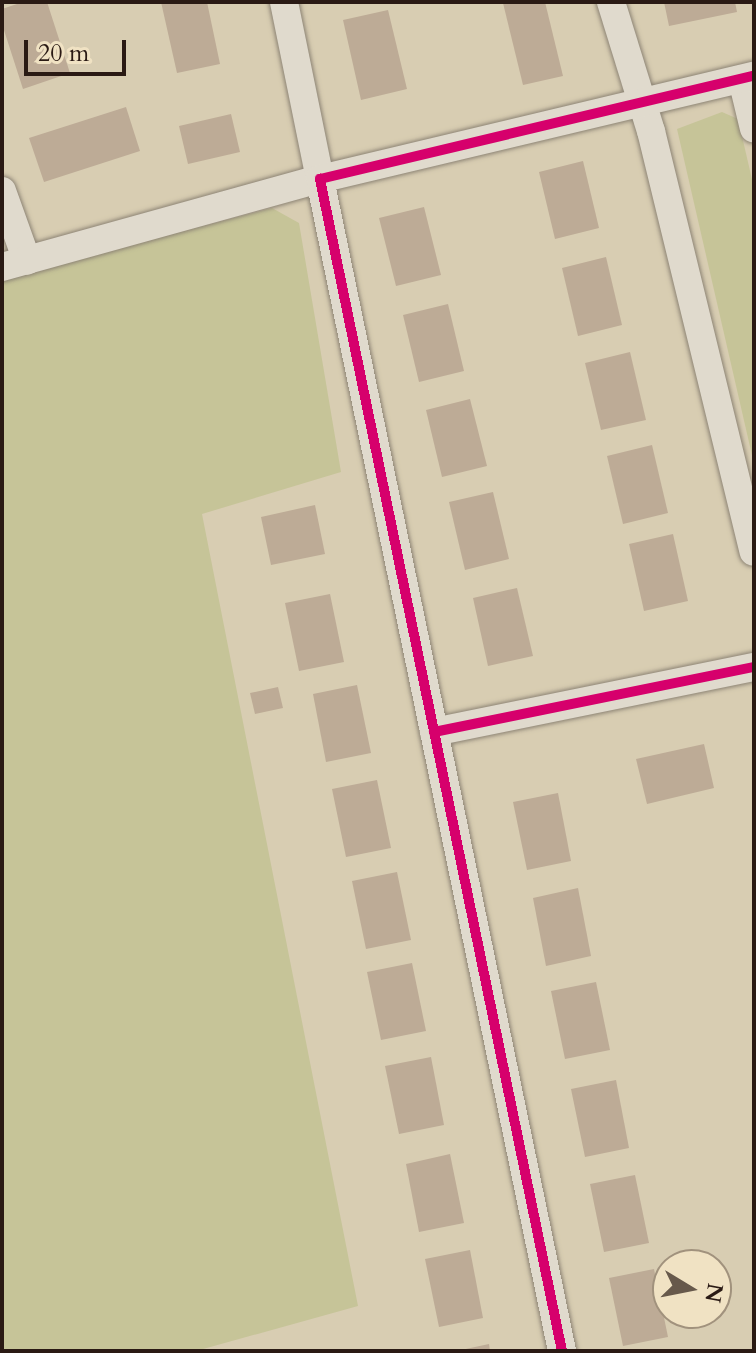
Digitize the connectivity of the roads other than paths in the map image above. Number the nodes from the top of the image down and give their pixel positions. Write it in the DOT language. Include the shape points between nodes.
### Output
graph roads {
  1 [pos="284,2"];
  2 [pos="611,2"];
  3 [pos="748,78"];
  4 [pos="639,105"];
  5 [pos="754,129"];
  6 [pos="320,179"];
  7 [pos="2,191"];
  8 [pos="14,264"];
  9 [pos="754,552"];
  10 [pos="754,667"];
  11 [pos="434,732"];
  12 [pos="562,1351"];
  1 -- 6 [label="street"];
  2 -- 4 [label="street"];
  3 -- 4 [label="street"];
  3 -- 5 [label="street"];
  4 -- 6 [label="street"];
  4 -- 9 [label="street"];
  6 -- 8 [label="street"];
  6 -- 11 [label="street"];
  7 -- 8 [label="street"];
  10 -- 11 [label="street"];
  11 -- 12 [label="street"];
}
